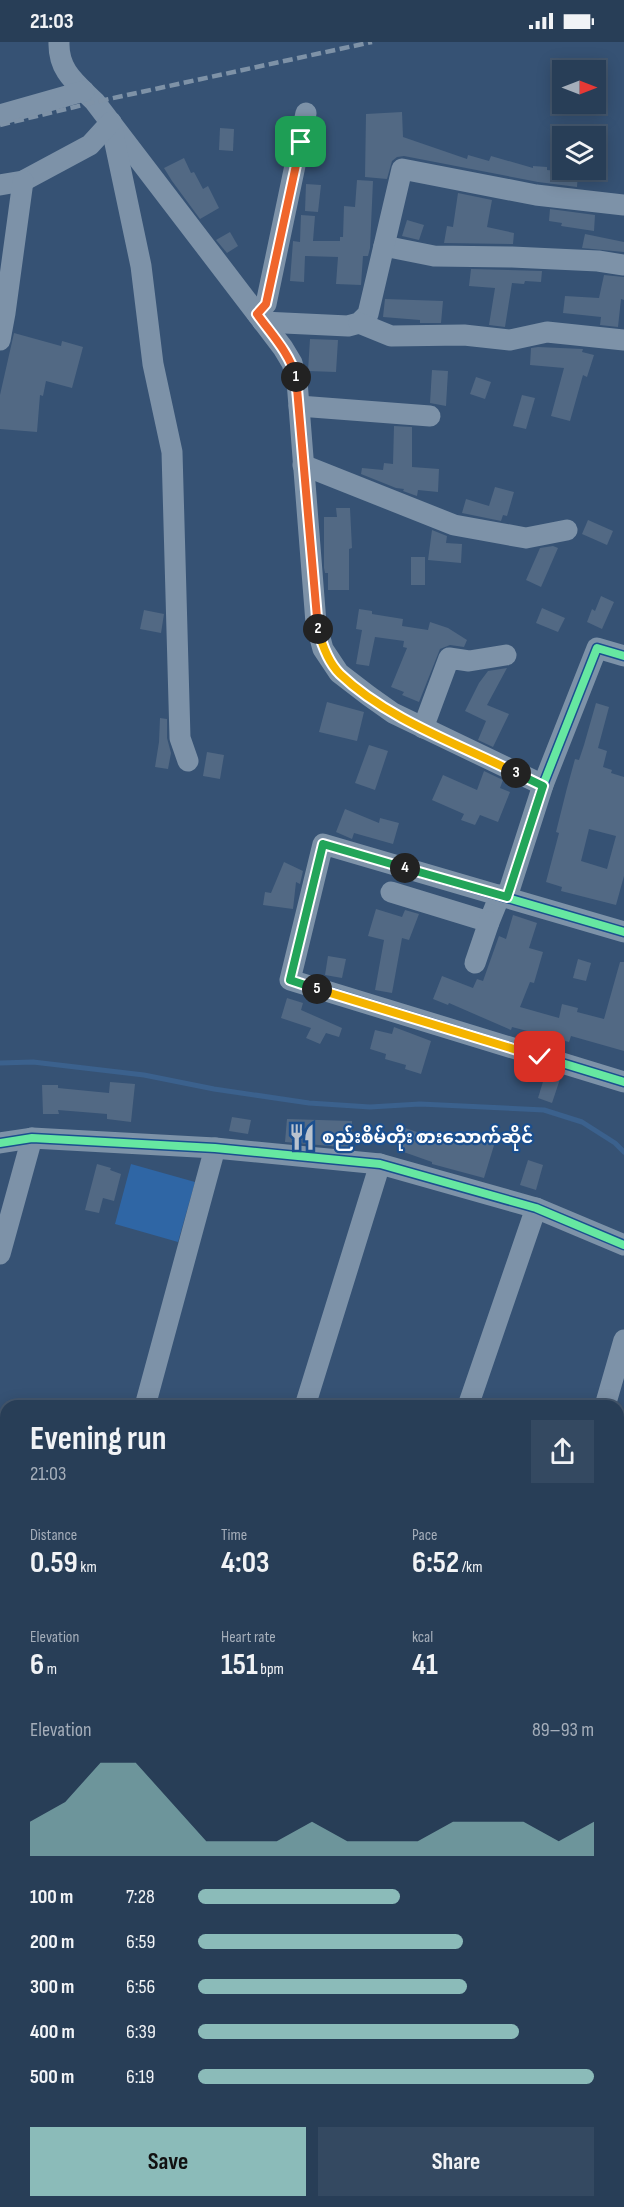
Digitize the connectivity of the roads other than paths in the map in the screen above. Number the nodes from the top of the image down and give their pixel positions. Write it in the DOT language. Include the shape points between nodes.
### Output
graph roads {
  1 [pos="59,42"];
  2 [pos="84,91"];
  3 [pos="306,113"];
  4 [pos="0,115"];
  5 [pos="111,122"];
  6 [pos="23,181"];
  7 [pos="0,185"];
  8 [pos="624,205"];
  9 [pos="384,246"];
  10 [pos="624,265"];
  11 [pos="260,318"];
  12 [pos="359,323"];
  13 [pos="0,340"];
  14 [pos="624,340"];
  15 [pos="299,406"];
  16 [pos="430,416"];
  17 [pos="303,465"];
  18 [pos="567,530"];
  19 [pos="506,656"];
  20 [pos="624,656"];
  21 [pos="423,728"];
  22 [pos="188,761"];
  23 [pos="543,786"];
  24 [pos="391,892"];
  25 [pos="503,896"];
  26 [pos="489,922"];
  27 [pos="624,930"];
  28 [pos="475,963"];
  29 [pos="624,1082"];
  30 [pos="32,1138"];
  31 [pos="0,1143"];
  32 [pos="215,1148"];
  33 [pos="381,1164"];
  34 [pos="536,1208"];
  35 [pos="624,1245"];
  36 [pos="0,1254"];
  37 [pos="624,1340"];
  38 [pos="619,1375"];
  39 [pos="147,1400"];
  40 [pos="307,1400"];
  41 [pos="470,1400"];
  42 [pos="608,1400"];
  1 -- 2 [label="street" via="66,74"];
  2 -- 4 [label="street"];
  2 -- 5 [label="street"];
  3 -- 11 [label="street"];
  5 -- 6 [label="street" via="90,145"];
  5 -- 11 [label="street"];
  5 -- 22 [label="street" via="141,266 153,364 172,452 180,738"];
  6 -- 7 [label="street"];
  6 -- 13 [label="street"];
  8 -- 9 [label="street" via="536,195 402,169"];
  9 -- 10 [label="street" via="434,256"];
  9 -- 12 [label="street" via="368,314"];
  11 -- 12 [label="street" via="348,326"];
  11 -- 15 [label="street" via="292,363"];
  12 -- 14 [label="street" via="391,336 464,335 510,340 547,332"];
  15 -- 16 [label="street"];
  15 -- 17 [label="street"];
  17 -- 18 [label="street" via="454,525 526,538"];
  17 -- 21 [label="street" via="316,623 323,649 339,673 393,713"];
  19 -- 21 [label="street" via="470,661 449,658"];
  20 -- 23 [label="street" via="597,648"];
  21 -- 23 [label="street"];
  23 -- 25 [label="street"];
  24 -- 26 [label="street"];
  25 -- 26 [label="street"];
  25 -- 27 [label="street"];
  25 -- 29 [label="street" via="323,844 290,980"];
  26 -- 28 [label="street"];
  30 -- 31 [label="street"];
  30 -- 32 [label="street"];
  30 -- 36 [label="street"];
  32 -- 33 [label="street"];
  32 -- 39 [label="street"];
  33 -- 34 [label="street"];
  33 -- 40 [label="street"];
  34 -- 35 [label="street"];
  34 -- 41 [label="street"];
  37 -- 38 [label="street"];
  38 -- 42 [label="street"];
}
